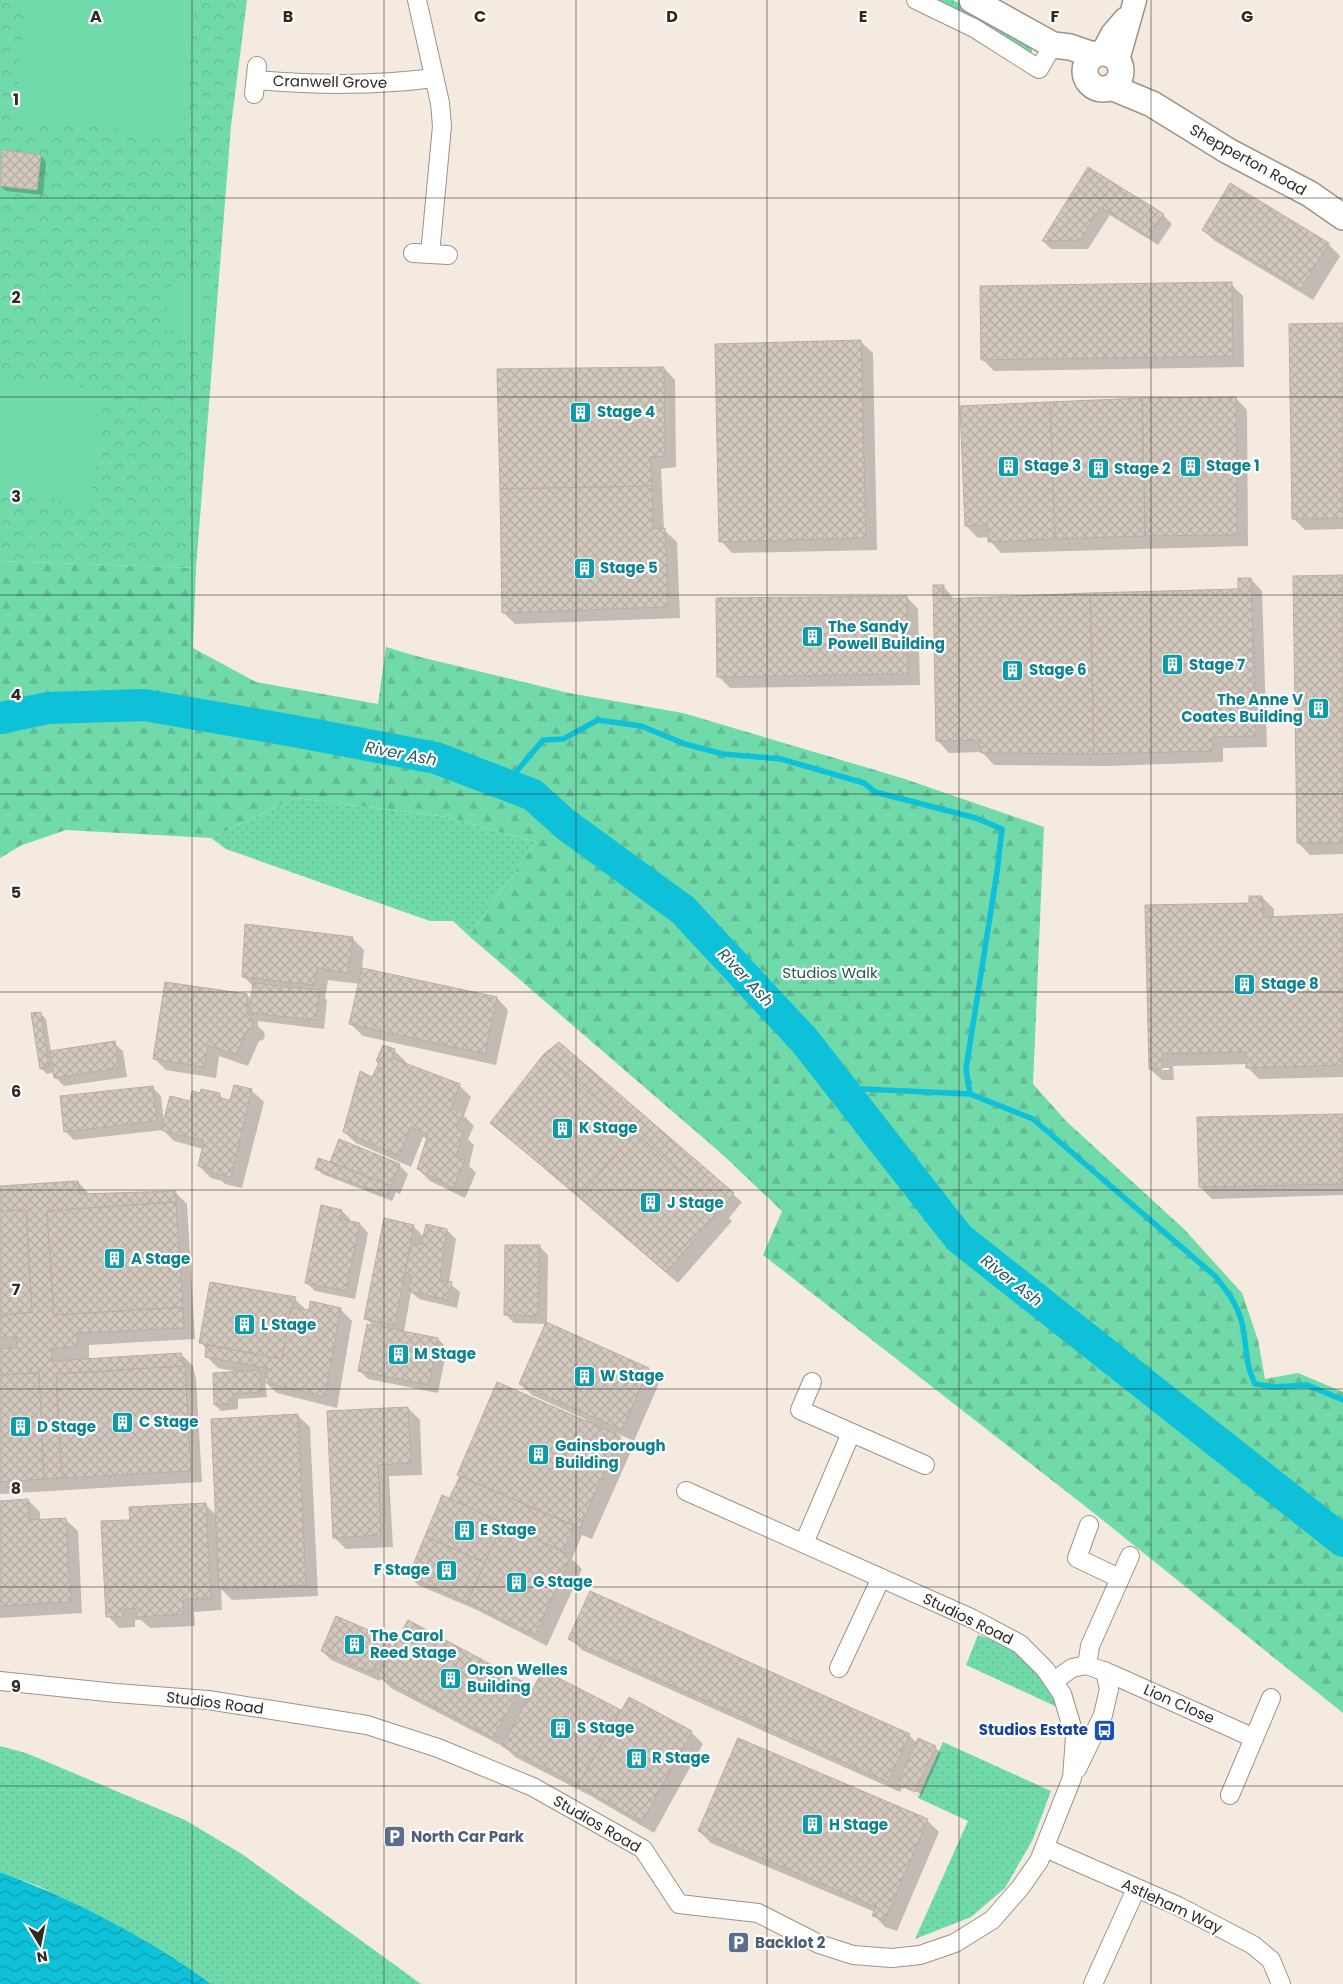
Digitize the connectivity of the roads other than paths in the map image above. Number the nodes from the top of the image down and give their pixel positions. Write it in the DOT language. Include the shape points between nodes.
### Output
graph roads {
  1 [pos="417,0"];
  2 [pos="916,0"];
  3 [pos="972,0"];
  4 [pos="1133,6"];
  5 [pos="1053,45"];
  6 [pos="1105,67"];
  7 [pos="434,78"];
  8 [pos="256,80"];
  9 [pos="1343,217"];
  10 [pos="430,254"];
  11 [pos="812,1382"];
  12 [pos="851,1432"];
  13 [pos="925,1465"];
  14 [pos="686,1491"];
  15 [pos="1089,1525"];
  16 [pos="804,1543"];
  17 [pos="1130,1556"];
  18 [pos="880,1578"];
  19 [pos="1119,1578"];
  20 [pos="1087,1665"];
  21 [pos="839,1668"];
  22 [pos="1105,1671"];
  23 [pos="0,1681"];
  24 [pos="1054,1681"];
  25 [pos="1271,1698"];
  26 [pos="1254,1738"];
  27 [pos="1072,1778"];
  28 [pos="1230,1795"];
  29 [pos="1045,1848"];
  30 [pos="1136,1889"];
  31 [pos="1093,1984"];
  32 [pos="1281,1984"];
  1 -- 7 [label="street"];
  2 -- 5 [label="street" via="974,28 1039,69"];
  3 -- 5 [label="main road, Shepperton Road"];
  4 -- 6 [label="street" via="1112,34"];
  5 -- 6 [label="main road, Shepperton Road" via="1059,56"];
  6 -- 9 [label="main road, Shepperton Road" via="1139,89 1152,104 1228,151 1310,194"];
  7 -- 8 [label="street, Cranwell Grove" via="342,85"];
  7 -- 10 [label="street" via="442,126"];
  11 -- 12 [label="street" via="800,1410"];
  12 -- 13 [label="street"];
  12 -- 16 [label="street"];
  14 -- 16 [label="street, Studios Road"];
  15 -- 19 [label="street" via="1077,1558"];
  16 -- 18 [label="street, Studios Road"];
  17 -- 19 [label="street"];
  18 -- 21 [label="street"];
  18 -- 24 [label="street, Studios Road" via="1020,1644"];
  19 -- 20 [label="street" via="1090,1646"];
  20 -- 22 [label="street, Lion Close"];
  20 -- 24 [label="street" via="1072,1668"];
  22 -- 26 [label="street, Lion Close"];
  22 -- 27 [label="street" via="1109,1689 1103,1715"];
  23 -- 29 [label="street, Studios Road" via="208,1700 367,1724 438,1748 533,1787 643,1849 679,1904 758,1913 819,1944 853,1955 892,1958 920,1955 955,1943 992,1920 1020,1888"];
  24 -- 27 [label="street, Studios Road" via="1062,1694 1075,1737"];
  25 -- 26 [label="street"];
  26 -- 28 [label="street"];
  27 -- 29 [label="street, Studios Road"];
  29 -- 30 [label="street, Astleham Way"];
  30 -- 31 [label="street"];
  30 -- 32 [label="street, Astleham Way" via="1178,1906 1253,1945 1270,1960"];
}
